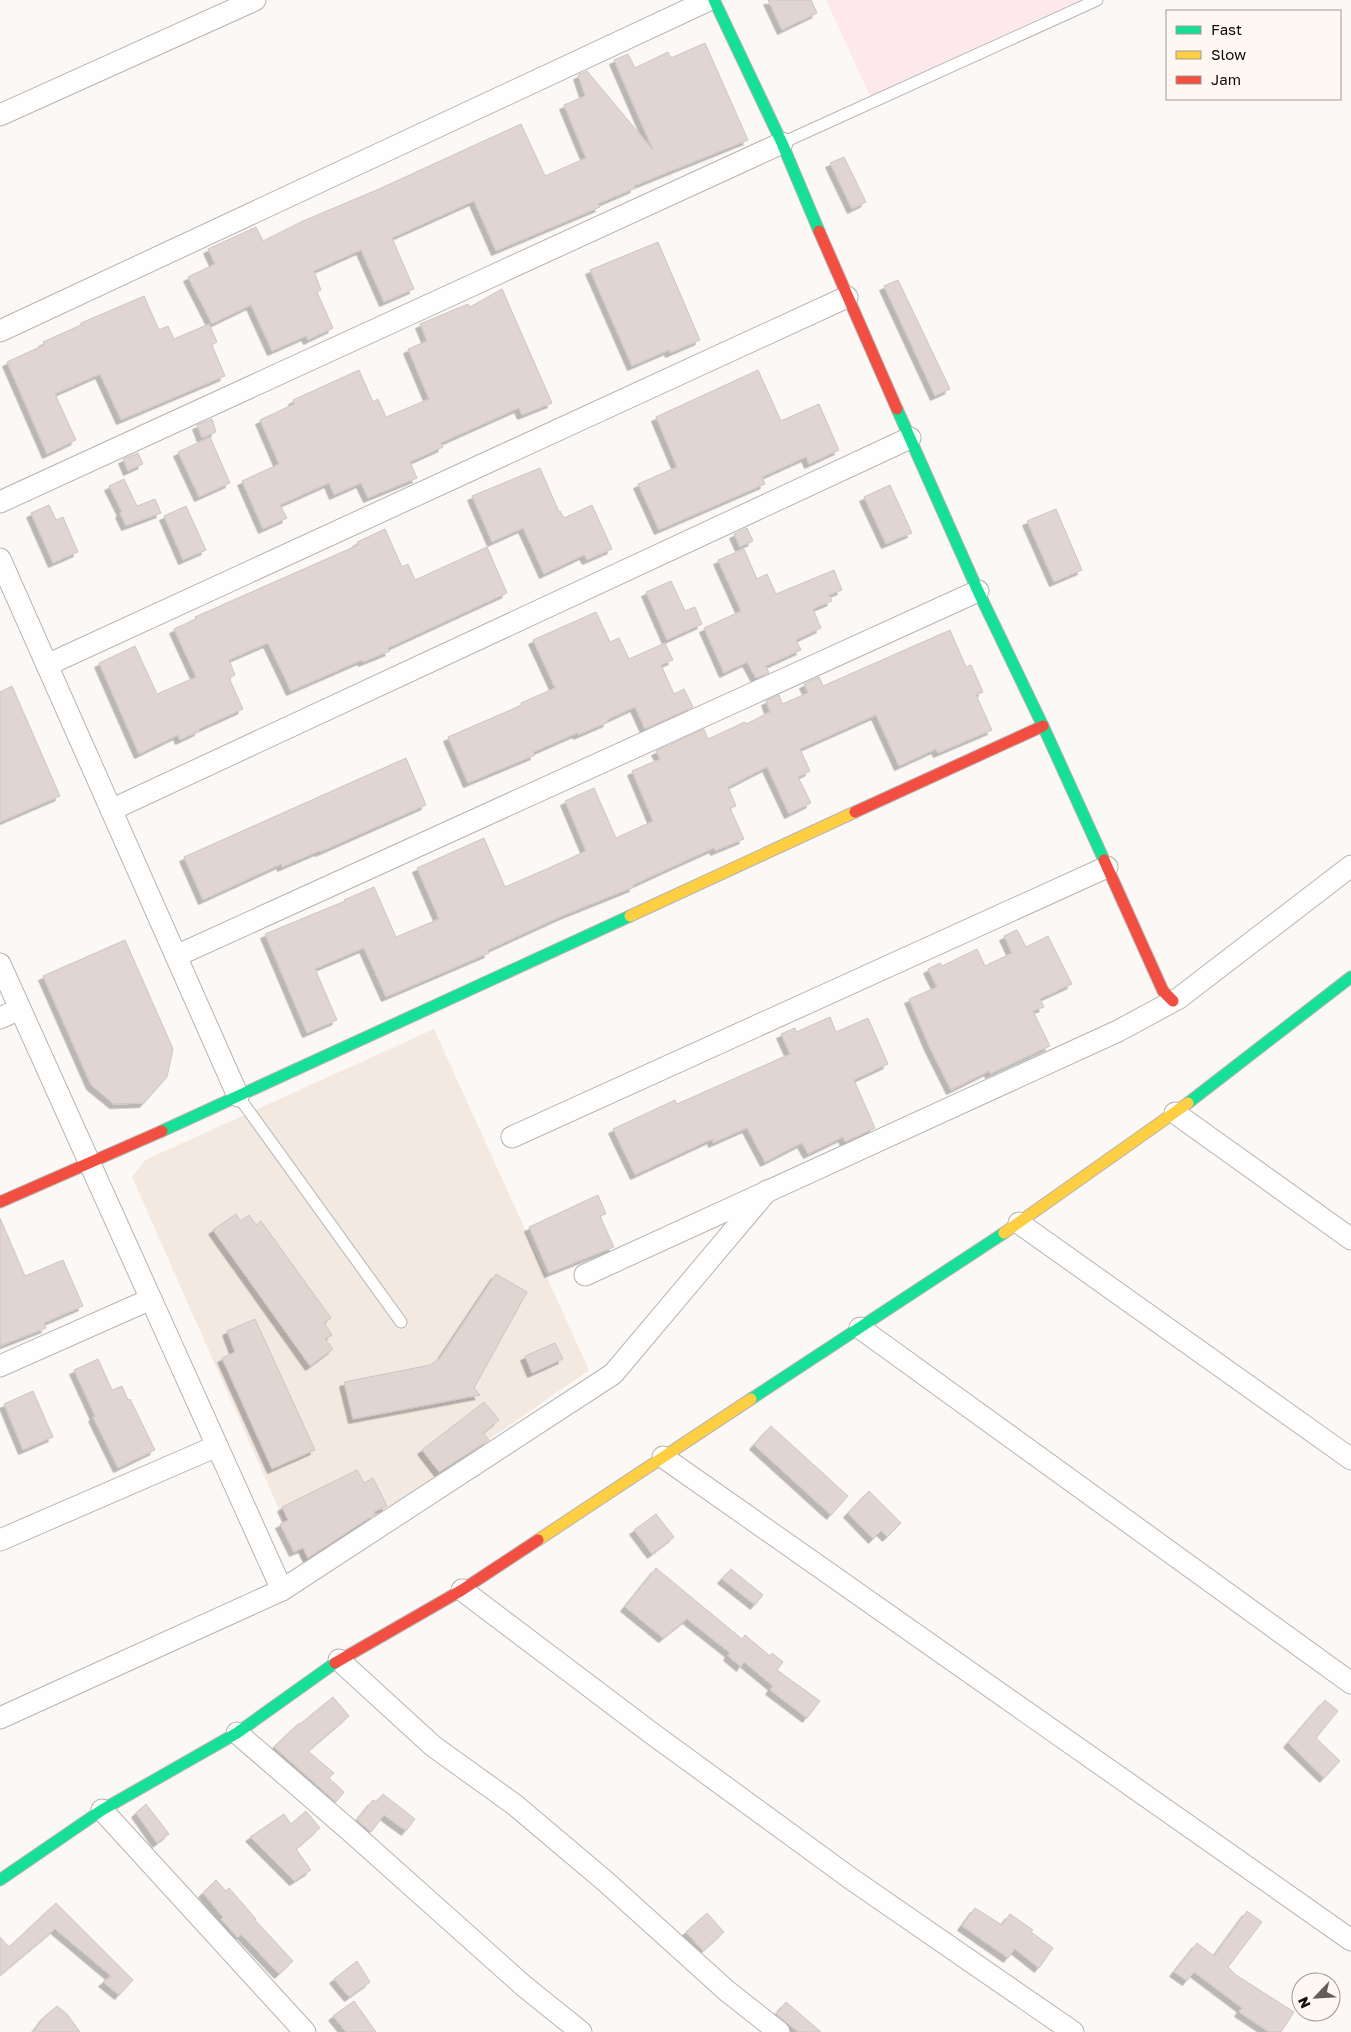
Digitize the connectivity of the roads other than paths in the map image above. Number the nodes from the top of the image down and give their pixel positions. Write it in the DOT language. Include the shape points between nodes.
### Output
graph roads {
  1 [pos="255,0"];
  2 [pos="709,0"];
  3 [pos="714,0"];
  4 [pos="1097,0"];
  5 [pos="0,114"];
  6 [pos="782,143"];
  7 [pos="847,297"];
  8 [pos="0,331"];
  9 [pos="910,438"];
  10 [pos="0,502"];
  11 [pos="0,559"];
  12 [pos="978,592"];
  13 [pos="47,665"];
  14 [pos="1043,726"];
  15 [pos="111,810"];
  16 [pos="1351,866"];
  17 [pos="1107,867"];
  18 [pos="176,956"];
  19 [pos="0,964"];
  20 [pos="1351,977"];
  21 [pos="1173,1001"];
  22 [pos="20,1009"];
  23 [pos="0,1018"];
  24 [pos="238,1096"];
  25 [pos="1174,1113"];
  26 [pos="512,1137"];
  27 [pos="90,1164"];
  28 [pos="767,1192"];
  29 [pos="0,1202"];
  30 [pos="1019,1223"];
  31 [pos="1351,1239"];
  32 [pos="585,1274"];
  33 [pos="151,1299"];
  34 [pos="401,1322"];
  35 [pos="860,1328"];
  36 [pos="0,1366"];
  37 [pos="217,1446"];
  38 [pos="663,1457"];
  39 [pos="1351,1459"];
  40 [pos="0,1540"];
  41 [pos="282,1590"];
  42 [pos="462,1590"];
  43 [pos="339,1660"];
  44 [pos="1351,1683"];
  45 [pos="0,1718"];
  46 [pos="237,1733"];
  47 [pos="102,1810"];
  48 [pos="0,1880"];
  49 [pos="1351,1940"];
  50 [pos="305,2032"];
  51 [pos="581,2032"];
  52 [pos="779,2032"];
  53 [pos="1073,2032"];
  1 -- 5 [label="street"];
  2 -- 8 [label="street"];
  3 -- 6 [label="street"];
  4 -- 6 [label="lane"];
  6 -- 7 [label="street"];
  6 -- 10 [label="street"];
  7 -- 9 [label="street"];
  7 -- 13 [label="street"];
  9 -- 12 [label="street"];
  9 -- 15 [label="street"];
  11 -- 13 [label="street"];
  12 -- 14 [label="street"];
  12 -- 18 [label="street"];
  13 -- 15 [label="street"];
  14 -- 17 [label="street"];
  14 -- 24 [label="street"];
  15 -- 18 [label="street"];
  16 -- 21 [label="street"];
  17 -- 21 [label="street" via="1163,992"];
  17 -- 26 [label="street"];
  18 -- 24 [label="street"];
  19 -- 22 [label="street"];
  20 -- 25 [label="street"];
  21 -- 28 [label="street" via="1118,1031"];
  22 -- 23 [label="street"];
  22 -- 27 [label="street"];
  24 -- 27 [label="street"];
  24 -- 34 [label="lane"];
  25 -- 30 [label="street"];
  25 -- 31 [label="street"];
  27 -- 29 [label="street"];
  27 -- 33 [label="street"];
  28 -- 32 [label="street"];
  28 -- 41 [label="street" via="613,1374"];
  30 -- 35 [label="street"];
  30 -- 39 [label="street"];
  33 -- 36 [label="street"];
  33 -- 37 [label="street"];
  35 -- 38 [label="street"];
  35 -- 44 [label="street"];
  37 -- 40 [label="street"];
  37 -- 41 [label="street"];
  38 -- 42 [label="street"];
  38 -- 49 [label="street"];
  41 -- 45 [label="street"];
  42 -- 43 [label="street"];
  42 -- 53 [label="street" via="646,1730 834,1866"];
  43 -- 46 [label="street"];
  43 -- 52 [label="street" via="433,1746 515,1805 727,1991"];
  46 -- 47 [label="street"];
  46 -- 51 [label="street" via="525,1987"];
  47 -- 48 [label="street"];
  47 -- 50 [label="street"];
}
